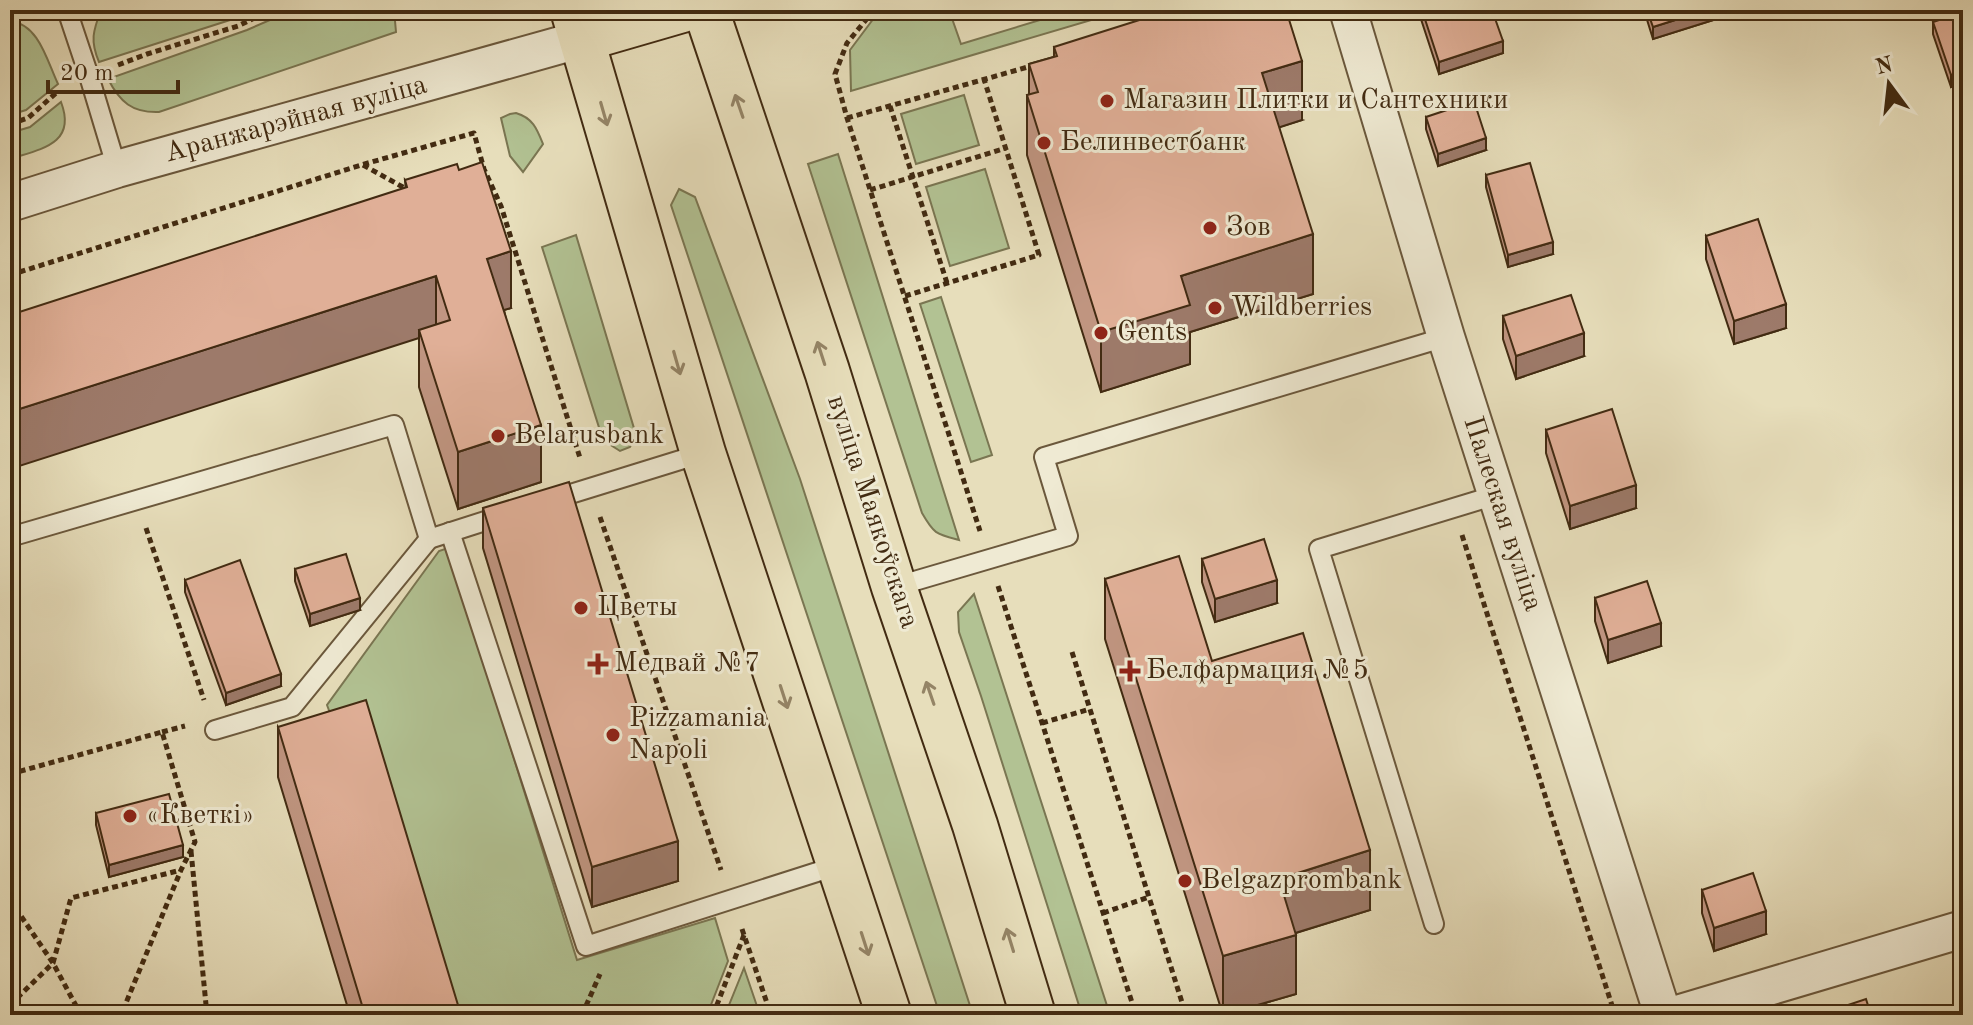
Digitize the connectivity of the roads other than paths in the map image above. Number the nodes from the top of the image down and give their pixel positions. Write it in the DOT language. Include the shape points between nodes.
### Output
graph roads {
  1 [pos="682,10"];
  2 [pos="706,10"];
  3 [pos="1348,10"];
  4 [pos="68,11"];
  5 [pos="578,24"];
  6 [pos="117,169"];
  7 [pos="10,203"];
  8 [pos="1446,337"];
  9 [pos="703,453"];
  10 [pos="1496,495"];
  11 [pos="450,532"];
  12 [pos="10,537"];
  13 [pos="429,539"];
  14 [pos="894,587"];
  15 [pos="215,730"];
  16 [pos="839,865"];
  17 [pos="1434,924"];
  18 [pos="1963,929"];
  19 [pos="889,1015"];
  20 [pos="1033,1015"];
  21 [pos="1663,1015"];
  22 [pos="1674,1015"];
  1 -- 5 [label="main road"];
  14 -- 2 [label="main road, вуліца Маякоўскага, one-way"];
  3 -- 8 [label="street, Палеская вуліца"];
  4 -- 6 [label="lane"];
  5 -- 6 [label="street, Аранжарэйная вуліца"];
  5 -- 9 [label="main road, one-way"];
  6 -- 7 [label="street, Аранжарэйная вуліца"];
  8 -- 10 [label="street, Палеская вуліца"];
  8 -- 14 [label="lane" via="1044,457 1068,536"];
  9 -- 11 [label="lane"];
  9 -- 16 [label="main road, one-way"];
  10 -- 17 [label="lane" via="1319,549"];
  10 -- 21 [label="street, Палеская вуліца"];
  11 -- 13 [label="lane"];
  11 -- 16 [label="lane" via="586,946"];
  12 -- 13 [label="lane" via="394,425"];
  13 -- 15 [label="lane" via="292,707"];
  20 -- 14 [label="main road, вуліца Маякоўскага, one-way"];
  16 -- 19 [label="main road, one-way"];
  18 -- 22 [label="street"];
}
